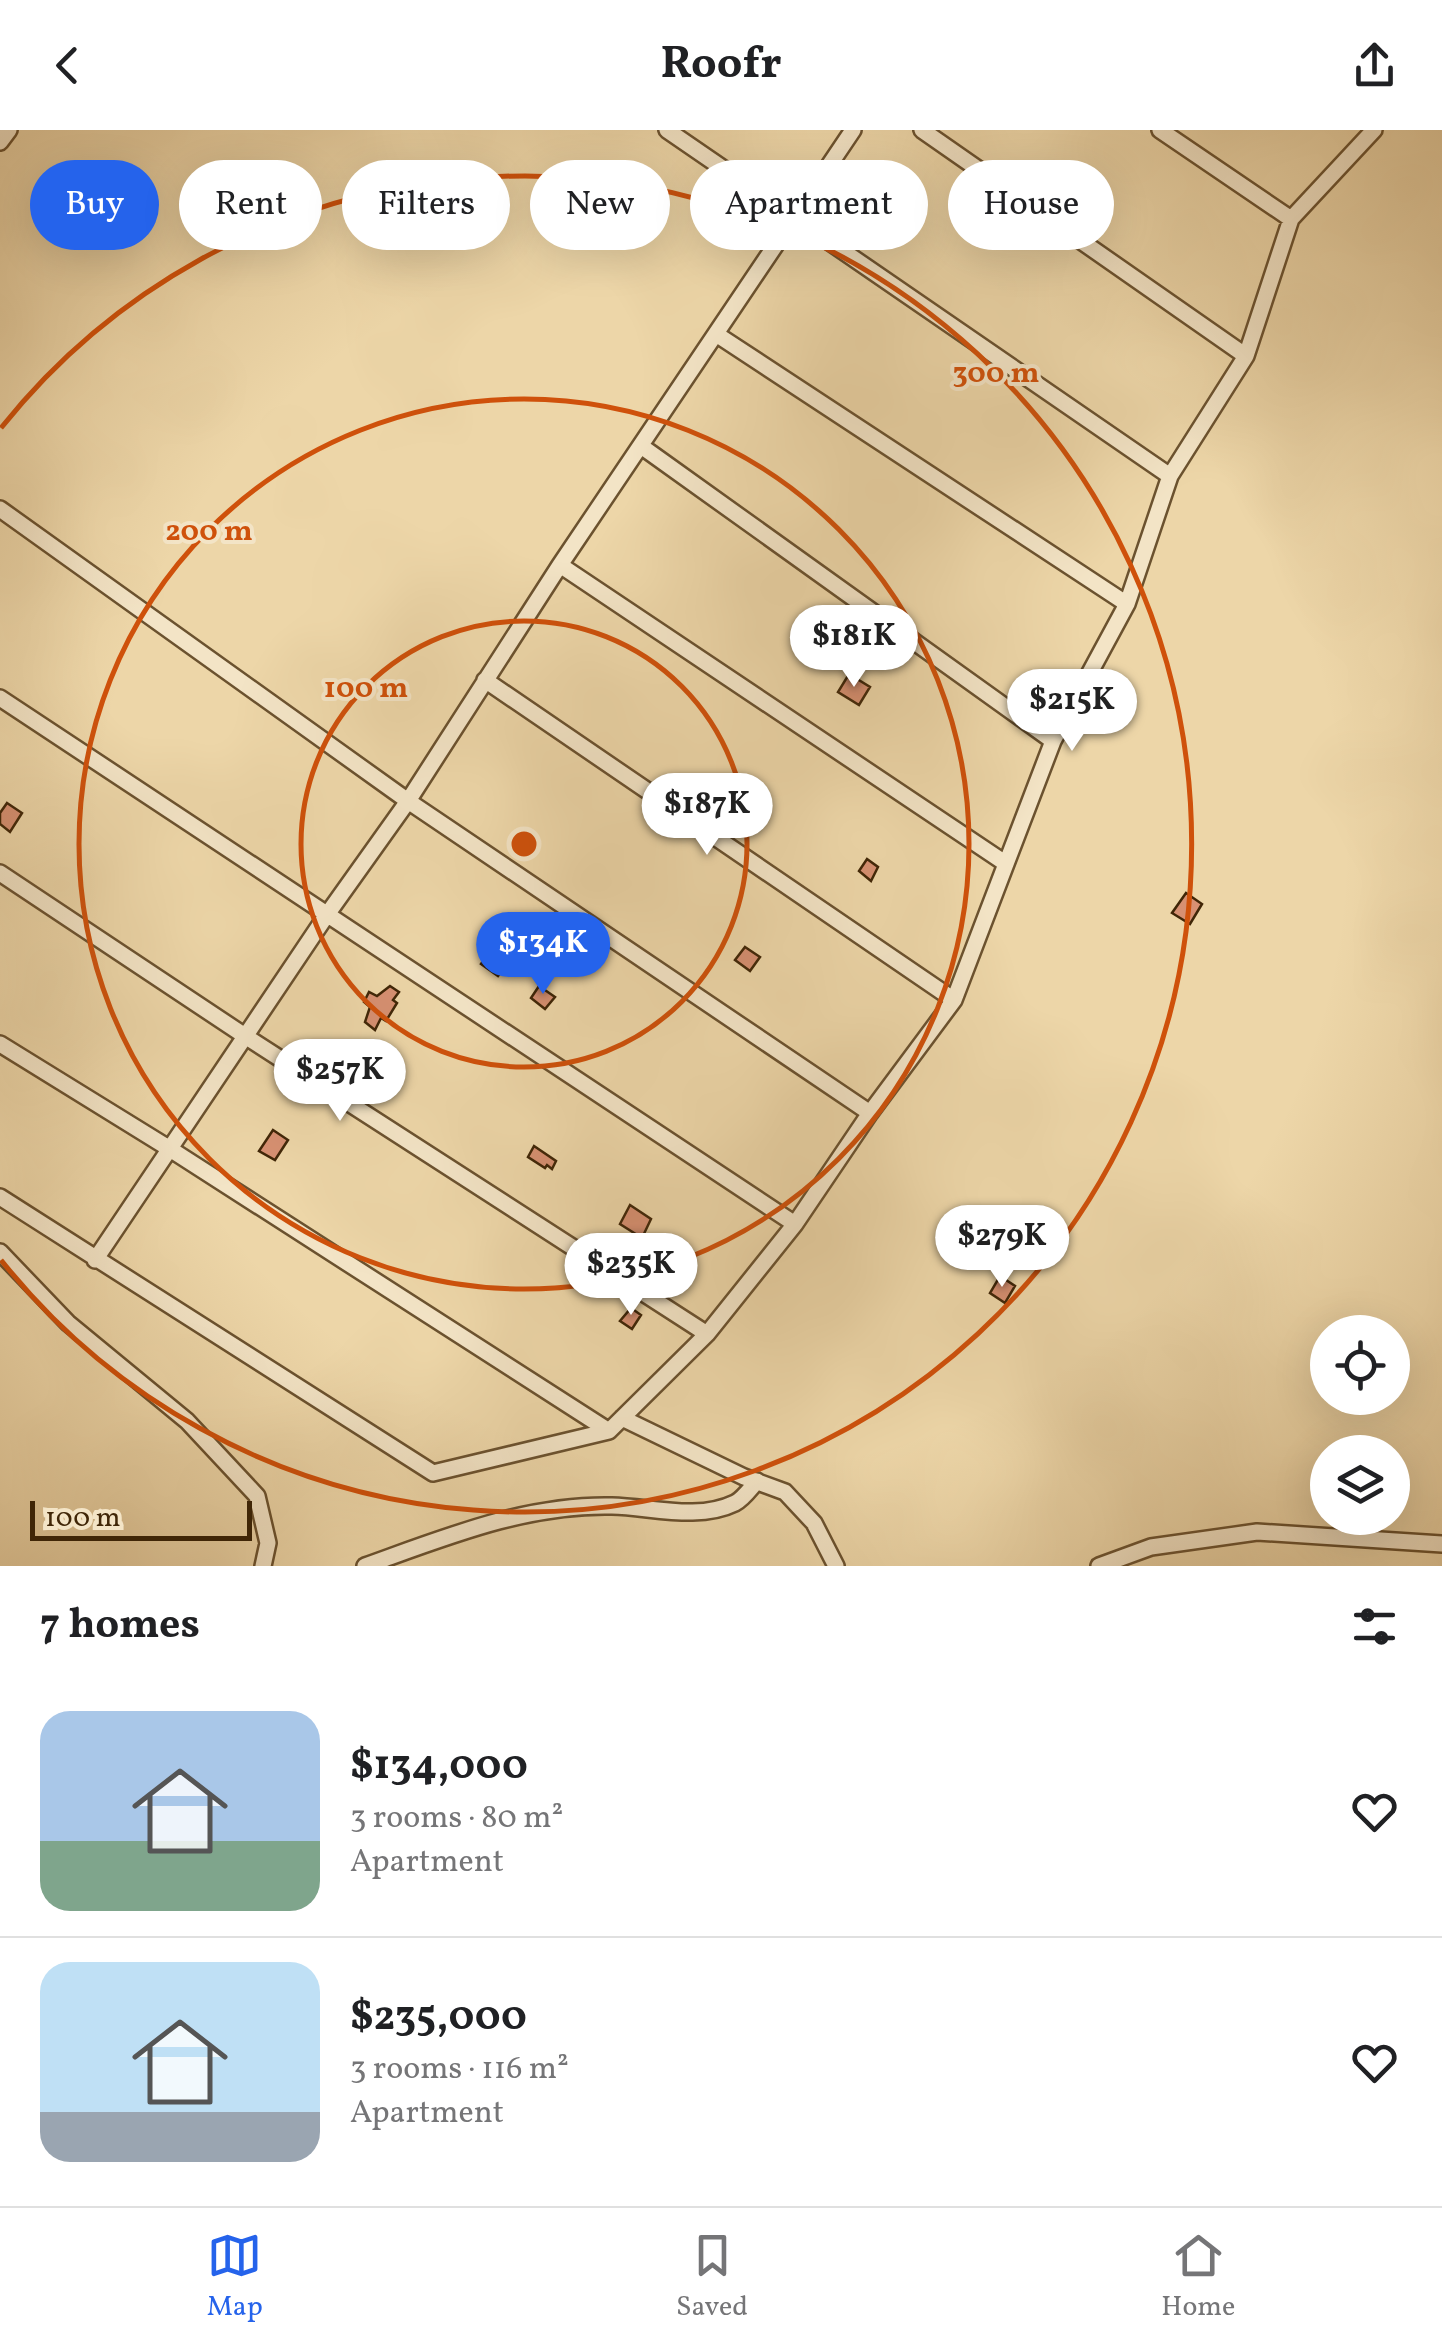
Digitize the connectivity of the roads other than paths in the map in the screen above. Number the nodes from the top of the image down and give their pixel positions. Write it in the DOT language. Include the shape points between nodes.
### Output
graph roads {
  1 [pos="8,130"];
  2 [pos="667,130"];
  3 [pos="853,130"];
  4 [pos="922,130"];
  5 [pos="1160,130"];
  6 [pos="1374,130"];
  7 [pos="0,142"];
  8 [pos="710,160"];
  9 [pos="833,160"];
  10 [pos="1291,219"];
  11 [pos="772,250"];
  12 [pos="841,250"];
  13 [pos="716,334"];
  14 [pos="1246,356"];
  15 [pos="641,446"];
  16 [pos="1170,476"];
  17 [pos="0,509"];
  18 [pos="560,564"];
  19 [pos="1127,604"];
  20 [pos="485,680"];
  21 [pos="0,698"];
  22 [pos="1053,741"];
  23 [pos="408,801"];
  24 [pos="1005,863"];
  25 [pos="0,873"];
  26 [pos="326,916"];
  27 [pos="954,1000"];
  28 [pos="245,1036"];
  29 [pos="0,1044"];
  30 [pos="870,1113"];
  31 [pos="170,1149"];
  32 [pos="0,1197"];
  33 [pos="795,1224"];
  34 [pos="0,1252"];
  35 [pos="95,1260"];
  36 [pos="706,1334"];
  37 [pos="622,1418"];
  38 [pos="609,1431"];
  39 [pos="757,1481"];
  40 [pos="1442,1544"];
  41 [pos="264,1566"];
  42 [pos="365,1566"];
  43 [pos="836,1566"];
  44 [pos="1099,1566"];
  1 -- 7 [label="street"];
  2 -- 8 [label="street"];
  3 -- 9 [label="street"];
  4 -- 14 [label="street"];
  5 -- 10 [label="street"];
  6 -- 10 [label="street"];
  10 -- 14 [label="street"];
  11 -- 13 [label="street"];
  12 -- 16 [label="street"];
  13 -- 15 [label="street"];
  13 -- 19 [label="street"];
  14 -- 16 [label="street"];
  15 -- 18 [label="street"];
  15 -- 22 [label="street"];
  16 -- 19 [label="street"];
  17 -- 23 [label="street"];
  18 -- 20 [label="street"];
  18 -- 24 [label="street"];
  19 -- 22 [label="street"];
  20 -- 23 [label="street"];
  20 -- 27 [label="street"];
  21 -- 26 [label="street"];
  22 -- 24 [label="street"];
  23 -- 26 [label="street"];
  23 -- 30 [label="street"];
  24 -- 27 [label="street"];
  25 -- 28 [label="street"];
  26 -- 28 [label="street"];
  26 -- 33 [label="street"];
  27 -- 30 [label="street"];
  28 -- 31 [label="street"];
  28 -- 36 [label="street"];
  29 -- 31 [label="street"];
  30 -- 33 [label="street"];
  31 -- 35 [label="street"];
  31 -- 38 [label="street"];
  32 -- 35 [label="street"];
  33 -- 36 [label="street"];
  34 -- 41 [label="street" via="68,1323 188,1420 257,1496 268,1543"];
  35 -- 38 [label="street" via="433,1474"];
  36 -- 37 [label="street"];
  37 -- 38 [label="street"];
  37 -- 39 [label="street"];
  39 -- 42 [label="street" via="738,1502 707,1512 560,1506"];
  39 -- 43 [label="street" via="786,1492 814,1523"];
  40 -- 44 [label="street" via="1257,1532 1151,1547"];
}
